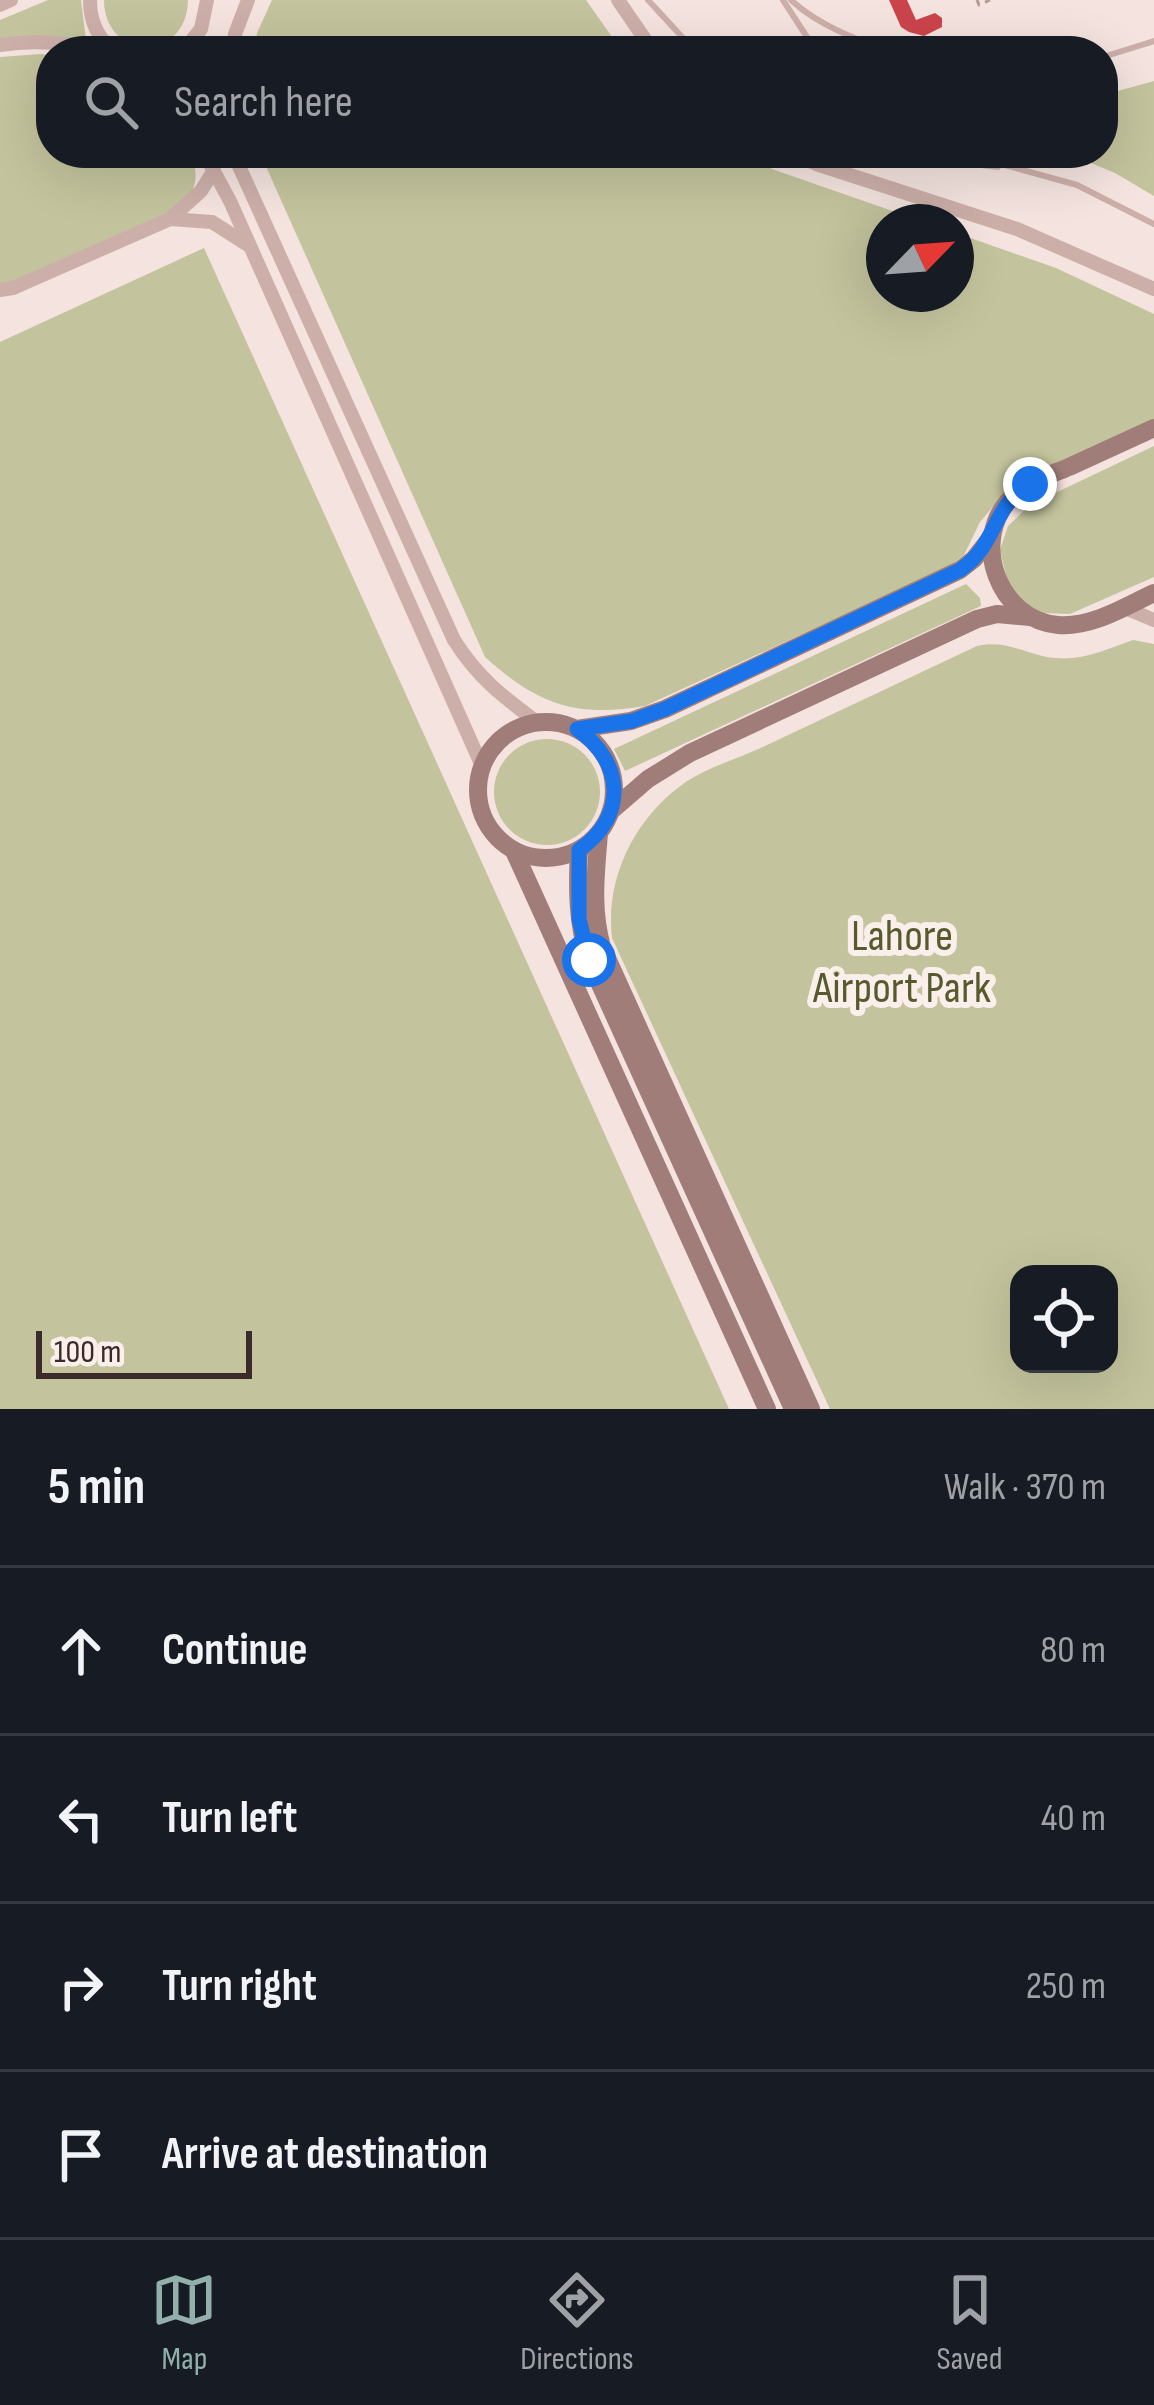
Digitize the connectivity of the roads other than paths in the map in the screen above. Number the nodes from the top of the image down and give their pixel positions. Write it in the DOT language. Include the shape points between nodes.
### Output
graph roads {
  1 [pos="11,0"];
  2 [pos="90,0"];
  3 [pos="248,0"];
  4 [pos="618,0"];
  5 [pos="647,0"];
  6 [pos="787,0"];
  7 [pos="209,3"];
  8 [pos="0,5"];
  9 [pos="99,36"];
  10 [pos="200,36"];
  11 [pos="235,36"];
  12 [pos="643,36"];
  13 [pos="681,36"];
  14 [pos="807,36"];
  15 [pos="854,36"];
  16 [pos="36,41"];
  17 [pos="1154,41"];
  18 [pos="0,45"];
  19 [pos="1118,52"];
  20 [pos="242,168"];
  21 [pos="828,168"];
  22 [pos="1002,168"];
  23 [pos="1011,168"];
  24 [pos="1014,169"];
  25 [pos="214,170"];
  26 [pos="170,219"];
  27 [pos="1154,224"];
  28 [pos="248,245"];
  29 [pos="1154,289"];
  30 [pos="0,290"];
  31 [pos="1154,428"];
  32 [pos="992,536"];
  33 [pos="1154,593"];
  34 [pos="1123,607"];
  35 [pos="1030,616"];
  36 [pos="1154,620"];
  37 [pos="537,722"];
  38 [pos="577,729"];
  39 [pos="482,766"];
  40 [pos="611,811"];
  41 [pos="599,833"];
  42 [pos="579,850"];
  43 [pos="514,851"];
  44 [pos="767,1409"];
  45 [pos="793,1409"];
  46 [pos="812,1409"];
  1 -- 8 [label="street"];
  2 -- 9 [label="street"];
  3 -- 11 [label="street"];
  4 -- 12 [label="street"];
  5 -- 13 [label="lane"];
  6 -- 14 [label="lane"];
  6 -- 15 [label="lane"];
  7 -- 10 [label="street"];
  16 -- 18 [label="street"];
  17 -- 19 [label="lane"];
  20 -- 37 [label="street" via="454,640 492,689"];
  21 -- 29 [label="street" via="1017,229"];
  22 -- 24 [label="lane"];
  23 -- 24 [label="lane"];
  24 -- 27 [label="lane" via="1077,185"];
  25 -- 26 [label="street"];
  25 -- 28 [label="street"];
  26 -- 28 [label="street" via="212,222"];
  26 -- 30 [label="street"];
  28 -- 39 [label="street"];
  31 -- 32 [label="street" via="1022,489 1002,509"];
  32 -- 35 [label="street" via="1000,586"];
  32 -- 38 [label="street" via="960,570 665,709"];
  33 -- 34 [label="street"];
  34 -- 35 [label="street" via="1078,625"];
  34 -- 36 [label="street"];
  35 -- 40 [label="street" via="987,616 895,657 691,753"];
  37 -- 38 [label="street"];
  37 -- 39 [label="street" via="499,740"];
  38 -- 40 [label="street" via="605,755"];
  39 -- 43 [label="street" via="482,814"];
  40 -- 41 [label="street"];
  41 -- 42 [label="street"];
  41 -- 46 [label="street" via="594,895 602,947"];
  42 -- 43 [label="street" via="547,859"];
  42 -- 45 [label="street" via="579,919 589,960"];
  43 -- 44 [label="street"];
}
